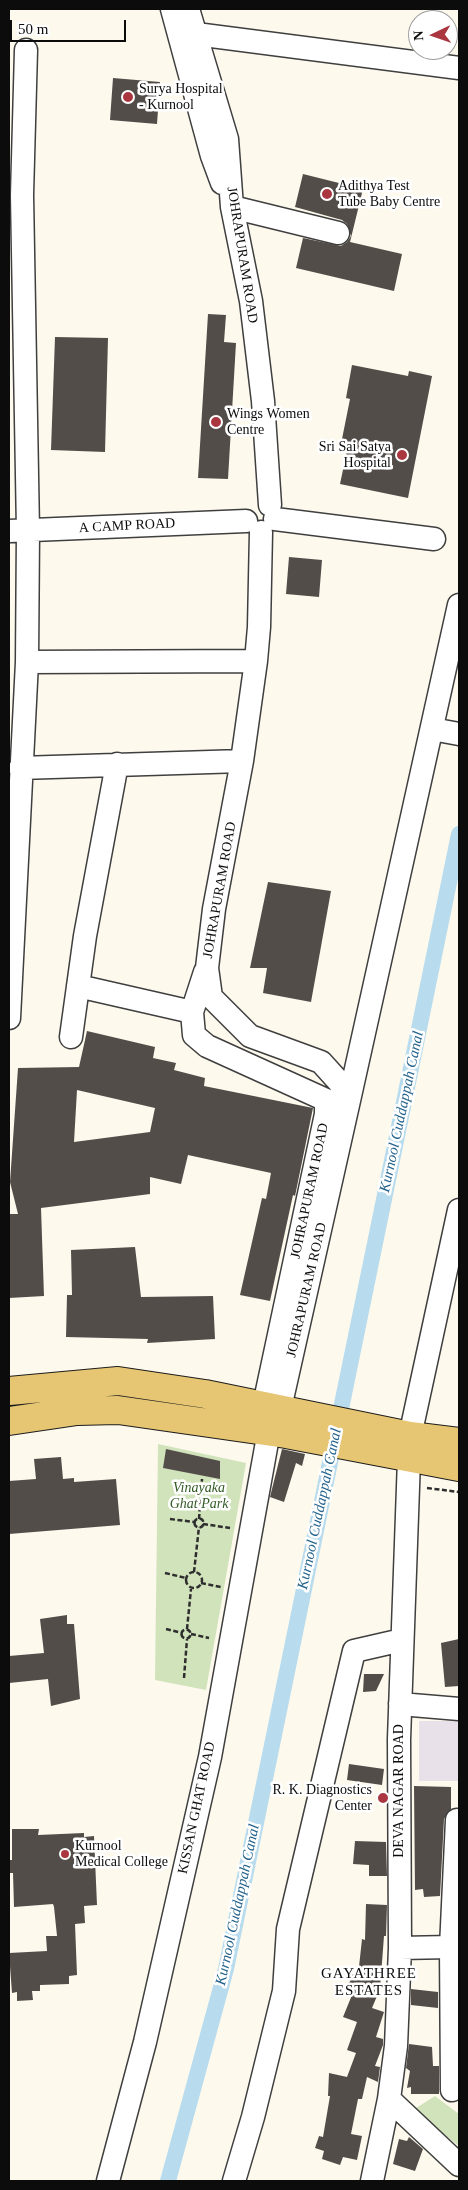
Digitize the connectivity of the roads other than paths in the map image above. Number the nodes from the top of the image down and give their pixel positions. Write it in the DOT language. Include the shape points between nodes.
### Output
graph roads {
  1 [pos="172,9"];
  2 [pos="188,9"];
  3 [pos="196,34"];
  4 [pos="26,50"];
  5 [pos="459,68"];
  6 [pos="15,195"];
  7 [pos="232,207"];
  8 [pos="338,233"];
  9 [pos="17,407"];
  10 [pos="263,519"];
  11 [pos="18,531"];
  12 [pos="434,539"];
  13 [pos="459,605"];
  14 [pos="256,661"];
  15 [pos="27,662"];
  16 [pos="432,729"];
  17 [pos="459,734"];
  18 [pos="242,761"];
  19 [pos="117,764"];
  20 [pos="20,768"];
  21 [pos="207,968"];
  22 [pos="78,986"];
  23 [pos="192,1012"];
  24 [pos="9,1018"];
  25 [pos="71,1037"];
  26 [pos="348,1105"];
  27 [pos="459,1210"];
  28 [pos="9,1391"];
  29 [pos="279,1418"];
  30 [pos="9,1421"];
  31 [pos="459,1442"];
  32 [pos="410,1448"];
  33 [pos="459,1467"];
  34 [pos="402,1640"];
  35 [pos="400,1704"];
  36 [pos="459,1709"];
  37 [pos="458,1820"];
  38 [pos="451,1947"];
  39 [pos="400,1948"];
  40 [pos="452,2090"];
  41 [pos="389,2099"];
  42 [pos="457,2170"];
  43 [pos="108,2181"];
  44 [pos="234,2181"];
  45 [pos="372,2181"];
  1 -- 7 [label="street, JOHRAPURAM ROAD" via="212,156"];
  2 -- 3 [label="street, JOHRAPURAM ROAD"];
  3 -- 5 [label="street"];
  3 -- 7 [label="street, JOHRAPURAM ROAD" via="227,139"];
  4 -- 6 [label="street"];
  6 -- 9 [label="street"];
  7 -- 8 [label="street"];
  7 -- 10 [label="street, JOHRAPURAM ROAD" via="251,301 263,401"];
  9 -- 11 [label="street"];
  10 -- 11 [label="street, A CAMP ROAD"];
  10 -- 12 [label="street, A CAMP ROAD"];
  10 -- 14 [label="street, JOHRAPURAM ROAD"];
  11 -- 15 [label="street"];
  13 -- 16 [label="street"];
  14 -- 15 [label="street"];
  14 -- 18 [label="street, JOHRAPURAM ROAD"];
  15 -- 20 [label="street"];
  16 -- 17 [label="street"];
  16 -- 26 [label="street"];
  18 -- 19 [label="street"];
  18 -- 21 [label="street, JOHRAPURAM ROAD" via="214,909"];
  19 -- 20 [label="street"];
  19 -- 22 [label="street"];
  20 -- 24 [label="street"];
  21 -- 23 [label="street, JOHRAPURAM ROAD"];
  21 -- 26 [label="street, JOHRAPURAM ROAD" via="211,998 250,1036 321,1062 340,1084"];
  22 -- 23 [label="street"];
  22 -- 25 [label="street"];
  23 -- 29 [label="street, JOHRAPURAM ROAD" via="194,1035 207,1046 326,1100"];
  26 -- 29 [label="street, JOHRAPURAM ROAD"];
  27 -- 32 [label="street, DEVA NAGAR ROAD"];
  28 -- 29 [label="main road" via="118,1381"];
  29 -- 30 [label="main road" via="118,1410 77,1411"];
  29 -- 32 [label="main road"];
  29 -- 43 [label="street, KISSAN GHAT ROAD" via="210,1757 145,2042"];
  31 -- 32 [label="main road"];
  32 -- 33 [label="main road"];
  32 -- 34 [label="street, DEVA NAGAR ROAD"];
  34 -- 35 [label="street, DEVA NAGAR ROAD"];
  34 -- 44 [label="street" via="354,1651 288,1929 284,1990"];
  35 -- 36 [label="street"];
  35 -- 39 [label="street, DEVA NAGAR ROAD"];
  37 -- 38 [label="street"];
  38 -- 39 [label="street"];
  38 -- 40 [label="street"];
  39 -- 41 [label="street, DEVA NAGAR ROAD" via="396,2046"];
  41 -- 42 [label="street"];
  41 -- 45 [label="street, DEVA NAGAR ROAD"];
}
